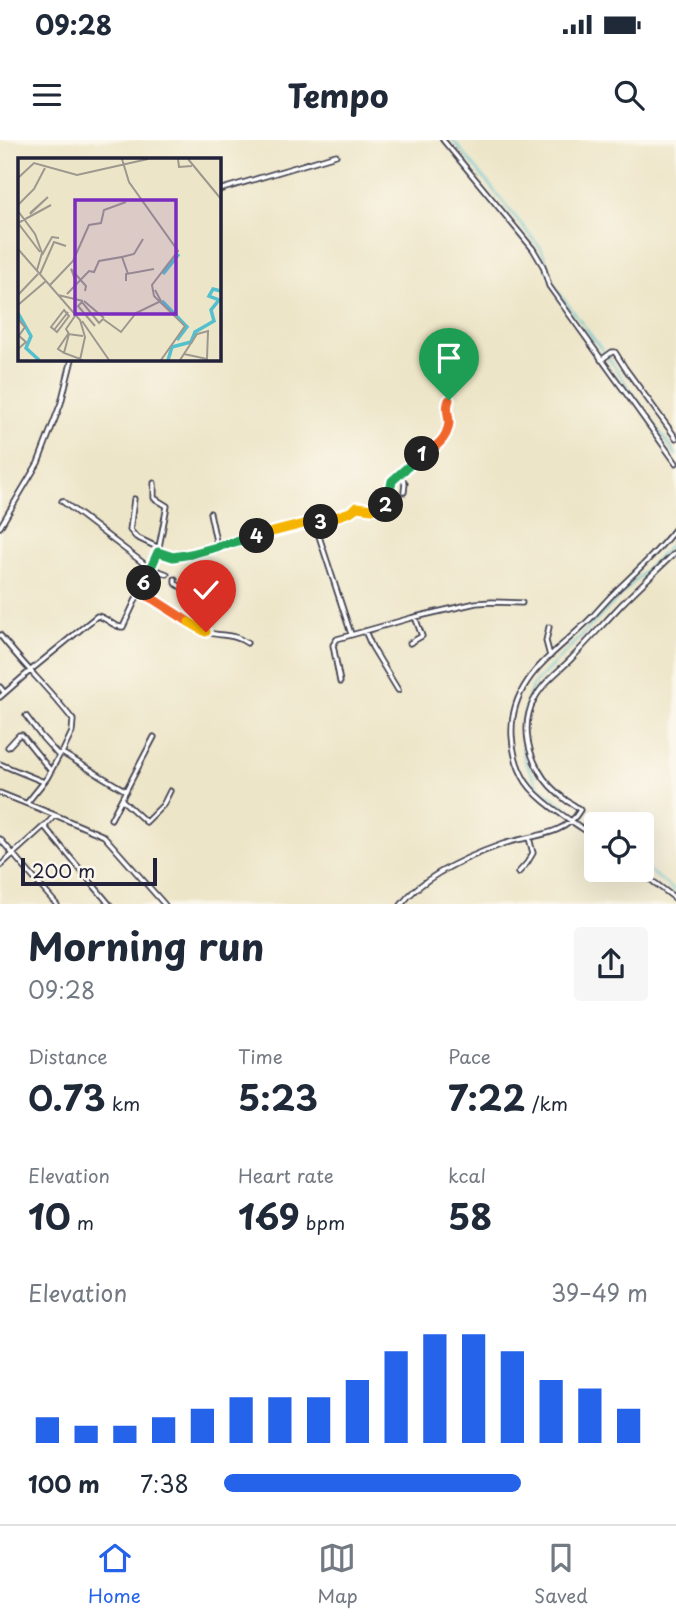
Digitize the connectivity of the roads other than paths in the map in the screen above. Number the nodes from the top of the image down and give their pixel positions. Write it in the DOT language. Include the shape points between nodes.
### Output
graph roads {
  1 [pos="443,140"];
  2 [pos="336,155"];
  3 [pos="220,190"];
  4 [pos="603,359"];
  5 [pos="72,360"];
  6 [pos="449,400"];
  7 [pos="676,438"];
  8 [pos="676,463"];
  9 [pos="400,475"];
  10 [pos="154,483"];
  11 [pos="404,492"];
  12 [pos="134,499"];
  13 [pos="62,500"];
  14 [pos="210,513"];
  15 [pos="314,524"];
  16 [pos="0,527"];
  17 [pos="676,528"];
  18 [pos="217,546"];
  19 [pos="159,550"];
  20 [pos="676,552"];
  21 [pos="151,568"];
  22 [pos="167,574"];
  23 [pos="174,579"];
  24 [pos="140,592"];
  25 [pos="190,593"];
  26 [pos="522,603"];
  27 [pos="415,617"];
  28 [pos="550,627"];
  29 [pos="365,631"];
  30 [pos="351,634"];
  31 [pos="0,635"];
  32 [pos="247,643"];
  33 [pos="410,643"];
  34 [pos="550,656"];
  35 [pos="31,670"];
  36 [pos="340,682"];
  37 [pos="0,687"];
  38 [pos="398,690"];
  39 [pos="4,692"];
  40 [pos="0,697"];
  41 [pos="26,716"];
  42 [pos="154,737"];
  43 [pos="8,747"];
  44 [pos="61,754"];
  45 [pos="0,764"];
  46 [pos="51,771"];
  47 [pos="44,782"];
  48 [pos="126,791"];
  49 [pos="170,792"];
  50 [pos="0,793"];
  51 [pos="121,799"];
  52 [pos="27,803"];
  53 [pos="55,815"];
  54 [pos="111,819"];
  55 [pos="573,820"];
  56 [pos="44,826"];
  57 [pos="584,828"];
  58 [pos="529,838"];
  59 [pos="0,839"];
  60 [pos="13,854"];
  61 [pos="0,866"];
  62 [pos="518,873"];
  63 [pos="653,882"];
  64 [pos="676,900"];
  65 [pos="56,904"];
  66 [pos="109,904"];
  67 [pos="164,904"];
  68 [pos="402,904"];
  1 -- 4 [label="street" via="533,248 550,286"];
  2 -- 3 [label="street"];
  4 -- 7 [label="street" via="615,352"];
  4 -- 8 [label="street"];
  5 -- 16 [label="street" via="38,463"];
  6 -- 9 [label="street" via="449,424 441,443"];
  9 -- 11 [label="street"];
  9 -- 15 [label="street" via="391,485 392,501 385,506 357,507"];
  10 -- 19 [label="street" via="154,498 167,506"];
  12 -- 19 [label="street" via="130,530"];
  13 -- 21 [label="street"];
  14 -- 18 [label="street"];
  15 -- 18 [label="street"];
  15 -- 30 [label="street"];
  17 -- 34 [label="street"];
  18 -- 19 [label="street" via="180,557"];
  19 -- 21 [label="street"];
  20 -- 55 [label="street" via="547,681 529,712 528,744 538,769 546,782 578,807"];
  21 -- 22 [label="street"];
  21 -- 24 [label="street"];
  23 -- 25 [label="street"];
  24 -- 32 [label="street" via="206,632"];
  24 -- 35 [label="street" via="123,627 97,616"];
  26 -- 27 [label="street" via="477,603"];
  27 -- 29 [label="street"];
  27 -- 33 [label="street" via="422,636"];
  28 -- 34 [label="street" via="546,641"];
  29 -- 30 [label="street"];
  29 -- 38 [label="street"];
  30 -- 36 [label="street" via="332,645"];
  31 -- 35 [label="street"];
  34 -- 55 [label="street" via="531,674 519,696 512,722 514,751 536,794"];
  35 -- 39 [label="street"];
  35 -- 44 [label="street" via="73,720"];
  37 -- 39 [label="street"];
  39 -- 40 [label="street"];
  41 -- 44 [label="street"];
  42 -- 48 [label="street"];
  43 -- 46 [label="street" via="22,735"];
  44 -- 46 [label="street"];
  44 -- 48 [label="street"];
  45 -- 47 [label="street"];
  46 -- 47 [label="street"];
  47 -- 52 [label="street"];
  48 -- 51 [label="street"];
  49 -- 51 [label="street" via="146,822"];
  50 -- 52 [label="street"];
  51 -- 54 [label="street"];
  52 -- 53 [label="street"];
  53 -- 56 [label="street"];
  53 -- 67 [label="street" via="104,836"];
  55 -- 57 [label="street"];
  55 -- 58 [label="street"];
  56 -- 60 [label="street"];
  56 -- 66 [label="street"];
  58 -- 62 [label="street" via="533,853"];
  58 -- 68 [label="street" via="448,867 407,895"];
  59 -- 60 [label="street"];
  60 -- 61 [label="street"];
  60 -- 65 [label="street"];
  63 -- 64 [label="street"];
}
